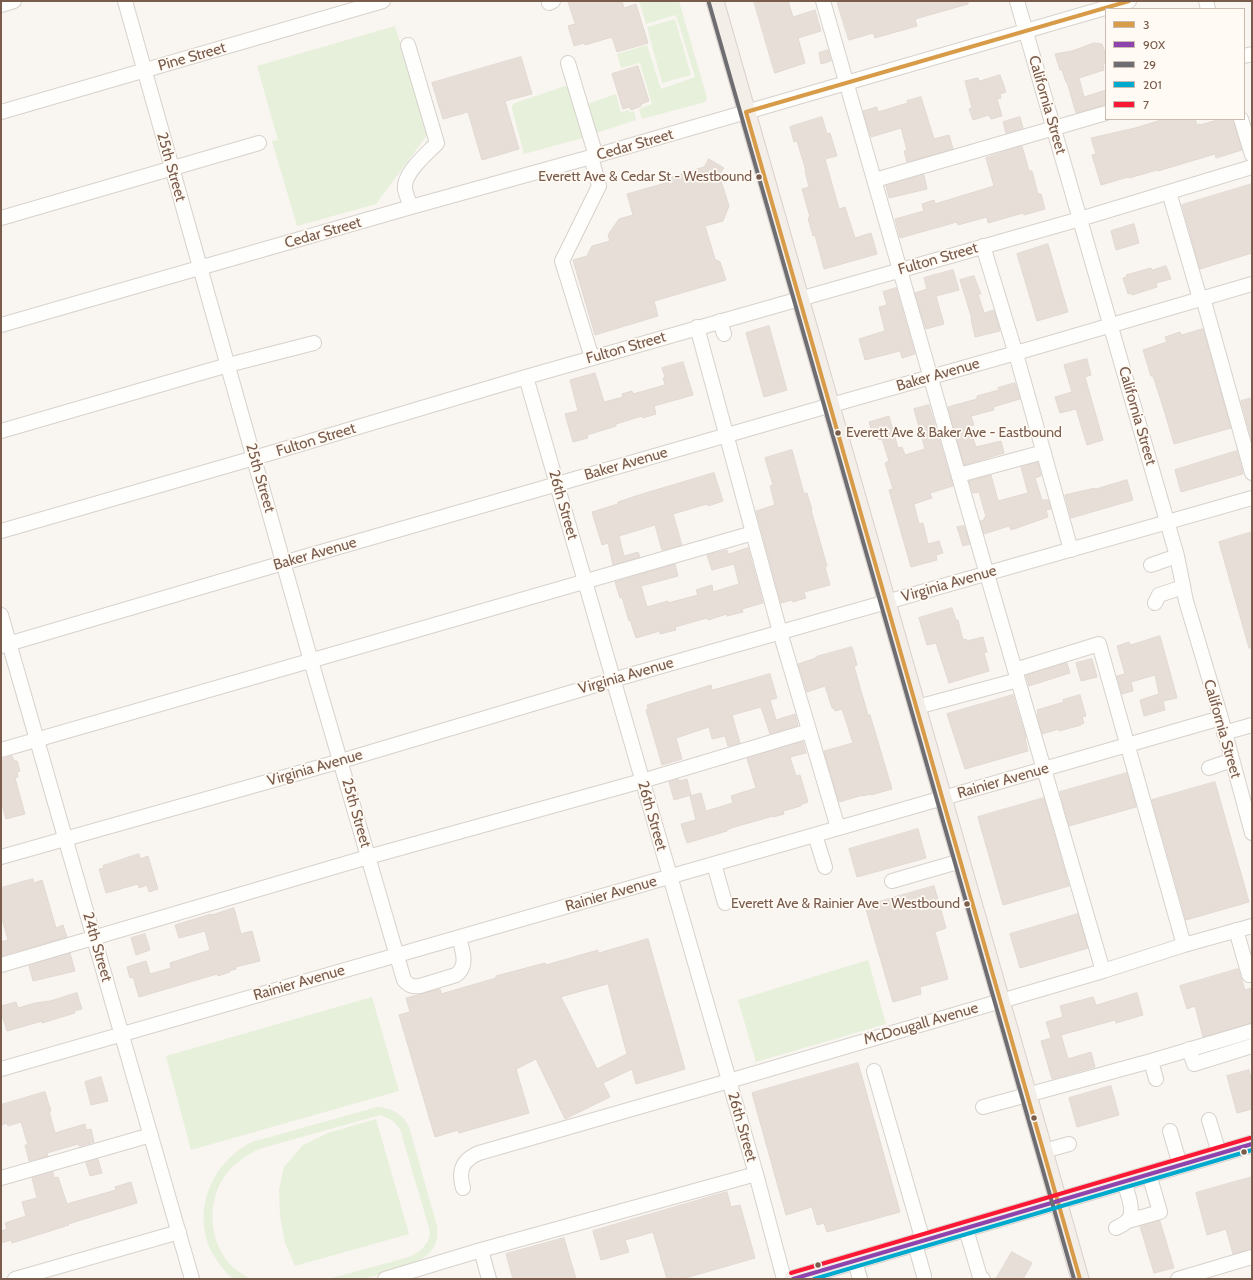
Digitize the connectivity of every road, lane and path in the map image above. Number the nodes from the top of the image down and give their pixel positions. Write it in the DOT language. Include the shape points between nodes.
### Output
graph roads {
  1 [pos="14,1"];
  2 [pos="124,1"];
  3 [pos="383,1"];
  4 [pos="715,1"];
  5 [pos="824,1"];
  6 [pos="1017,1"];
  7 [pos="1129,1"];
  8 [pos="1,5"];
  9 [pos="1025,31"];
  10 [pos="408,45"];
  11 [pos="568,63"];
  12 [pos="145,71"];
  13 [pos="847,83"];
  14 [pos="1,112"];
  15 [pos="746,112"];
  16 [pos="1105,113"];
  17 [pos="1241,120"];
  18 [pos="1054,128"];
  19 [pos="259,143"];
  20 [pos="1252,154"];
  21 [pos="594,157"];
  22 [pos="1252,167"];
  23 [pos="171,169"];
  24 [pos="875,180"];
  25 [pos="1168,192"];
  26 [pos="411,207"];
  27 [pos="1,218"];
  28 [pos="1080,219"];
  29 [pos="983,246"];
  30 [pos="200,268"];
  31 [pos="900,269"];
  32 [pos="1252,284"];
  33 [pos="800,298"];
  34 [pos="1201,299"];
  35 [pos="720,321"];
  36 [pos="1,325"];
  37 [pos="1110,326"];
  38 [pos="697,327"];
  39 [pos="724,334"];
  40 [pos="314,343"];
  41 [pos="1016,353"];
  42 [pos="592,358"];
  43 [pos="228,365"];
  44 [pos="526,377"];
  45 [pos="931,377"];
  46 [pos="830,405"];
  47 [pos="1,431"];
  48 [pos="726,436"];
  49 [pos="1044,452"];
  50 [pos="254,458"];
  51 [pos="1252,473"];
  52 [pos="959,475"];
  53 [pos="556,484"];
  54 [pos="1252,498"];
  55 [pos="1167,523"];
  56 [pos="1,531"];
  57 [pos="753,533"];
  58 [pos="1071,550"];
  59 [pos="1177,556"];
  60 [pos="284,563"];
  61 [pos="1151,564"];
  62 [pos="987,574"];
  63 [pos="585,583"];
  64 [pos="1183,588"];
  65 [pos="887,602"];
  66 [pos="1155,603"];
  67 [pos="1,615"];
  68 [pos="780,632"];
  69 [pos="5,645"];
  70 [pos="312,661"];
  71 [pos="1017,675"];
  72 [pos="613,680"];
  73 [pos="917,707"];
  74 [pos="1220,718"];
  75 [pos="1252,725"];
  76 [pos="810,731"];
  77 [pos="1224,733"];
  78 [pos="37,739"];
  79 [pos="1127,744"];
  80 [pos="1,750"];
  81 [pos="1232,760"];
  82 [pos="341,761"];
  83 [pos="1208,768"];
  84 [pos="1044,769"];
  85 [pos="642,781"];
  86 [pos="943,798"];
  87 [pos="838,828"];
  88 [pos="1252,831"];
  89 [pos="815,835"];
  90 [pos="65,838"];
  91 [pos="1,857"];
  92 [pos="368,857"];
  93 [pos="961,861"];
  94 [pos="714,864"];
  95 [pos="825,867"];
  96 [pos="670,877"];
  97 [pos="892,881"];
  98 [pos="725,903"];
  99 [pos="1252,926"];
  100 [pos="1236,930"];
  101 [pos="459,937"];
  102 [pos="94,938"];
  103 [pos="1184,945"];
  104 [pos="396,955"];
  105 [pos="1,965"];
  106 [pos="1103,970"];
  107 [pos="1249,975"];
  108 [pos="1001,1001"];
  109 [pos="1252,1031"];
  110 [pos="122,1034"];
  111 [pos="1252,1046"];
  112 [pos="1189,1049"];
  113 [pos="1150,1061"];
  114 [pos="1,1069"];
  115 [pos="874,1071"];
  116 [pos="1156,1079"];
  117 [pos="729,1081"];
  118 [pos="1028,1094"];
  119 [pos="983,1107"];
  120 [pos="1209,1120"];
  121 [pos="1170,1131"];
  122 [pos="151,1135"];
  123 [pos="1069,1144"];
  124 [pos="1252,1144"];
  125 [pos="1044,1151"];
  126 [pos="1219,1153"];
  127 [pos="1180,1165"];
  128 [pos="756,1174"];
  129 [pos="1149,1174"];
  130 [pos="1,1178"];
  131 [pos="1124,1182"];
  132 [pos="463,1188"];
  133 [pos="1058,1201"];
  134 [pos="966,1228"];
  135 [pos="179,1232"];
  136 [pos="919,1243"];
  137 [pos="481,1250"];
  138 [pos="1252,1257"];
  139 [pos="855,1261"];
  140 [pos="1211,1274"];
  141 [pos="409,1276"];
  142 [pos="924,1276"];
  143 [pos="1193,1277"];
  144 [pos="1075,1278"];
  145 [pos="15,1279"];
  146 [pos="192,1279"];
  147 [pos="385,1279"];
  148 [pos="489,1279"];
  149 [pos="784,1279"];
  150 [pos="794,1279"];
  151 [pos="860,1279"];
  152 [pos="983,1279"];
  153 [pos="1178,1279"];
  1 -- 8 [label="street"];
  2 -- 12 [label="street, 25th Street"];
  3 -- 12 [label="street, Pine Street"];
  4 -- 15 [label="main road"];
  5 -- 13 [label="street"];
  6 -- 9 [label="street, California Street"];
  7 -- 9 [label="street, Cedar Street"];
  9 -- 13 [label="street, Cedar Street"];
  9 -- 18 [label="street, California Street"];
  10 -- 26 [label="street" via="437,143 411,170 406,180 405,189"];
  11 -- 21 [label="street"];
  12 -- 14 [label="street, Pine Street"];
  12 -- 23 [label="street, 25th Street"];
  13 -- 15 [label="street, Cedar Street"];
  13 -- 24 [label="street"];
  15 -- 21 [label="street, Cedar Street"];
  15 -- 33 [label="main road"];
  16 -- 18 [label="street"];
  17 -- 20 [label="street"];
  18 -- 24 [label="street"];
  18 -- 28 [label="street, California Street"];
  19 -- 23 [label="street"];
  21 -- 26 [label="street, Cedar Street"];
  21 -- 42 [label="street" via="599,186 562,261"];
  22 -- 25 [label="street, Fulton Street"];
  23 -- 27 [label="street"];
  23 -- 30 [label="street, 25th Street"];
  24 -- 31 [label="street"];
  25 -- 28 [label="street, Fulton Street"];
  25 -- 34 [label="street"];
  26 -- 30 [label="street, Cedar Street"];
  28 -- 29 [label="street, Fulton Street"];
  28 -- 37 [label="street, California Street"];
  29 -- 31 [label="street, Fulton Street"];
  29 -- 41 [label="street"];
  30 -- 36 [label="street, Cedar Street"];
  30 -- 43 [label="street, 25th Street"];
  31 -- 33 [label="street, Fulton Street"];
  31 -- 45 [label="street"];
  32 -- 34 [label="street, Baker Avenue"];
  33 -- 35 [label="street, Fulton Street"];
  33 -- 46 [label="main road"];
  34 -- 37 [label="street, Baker Avenue"];
  34 -- 51 [label="street"];
  35 -- 38 [label="street, Fulton Street"];
  35 -- 39 [label="street"];
  37 -- 41 [label="street, Baker Avenue"];
  37 -- 55 [label="street, California Street"];
  38 -- 42 [label="street, Fulton Street"];
  38 -- 48 [label="street"];
  40 -- 43 [label="street"];
  41 -- 45 [label="street, Baker Avenue"];
  41 -- 49 [label="street"];
  42 -- 44 [label="street, Fulton Street"];
  43 -- 47 [label="street"];
  43 -- 50 [label="street, 25th Street"];
  44 -- 50 [label="street, Fulton Street"];
  44 -- 53 [label="street, 26th Street"];
  45 -- 46 [label="street, Baker Avenue"];
  45 -- 52 [label="street"];
  46 -- 48 [label="street, Baker Avenue" via="748,422"];
  46 -- 65 [label="main road"];
  48 -- 53 [label="street, Baker Avenue"];
  48 -- 57 [label="street"];
  49 -- 52 [label="street"];
  49 -- 58 [label="street"];
  50 -- 56 [label="street, Fulton Street"];
  50 -- 60 [label="street, 25th Street"];
  52 -- 62 [label="street"];
  53 -- 60 [label="street, Baker Avenue"];
  53 -- 63 [label="street, 26th Street"];
  54 -- 55 [label="street, Virginia Avenue"];
  55 -- 58 [label="street, Virginia Avenue"];
  55 -- 59 [label="street, California Street"];
  57 -- 63 [label="street"];
  57 -- 68 [label="street"];
  58 -- 62 [label="street, Virginia Avenue"];
  59 -- 61 [label="street"];
  59 -- 64 [label="street, California Street"];
  60 -- 69 [label="street, Baker Avenue"];
  60 -- 70 [label="street, 25th Street"];
  62 -- 65 [label="street, Virginia Avenue"];
  62 -- 71 [label="street"];
  63 -- 70 [label="street"];
  63 -- 72 [label="street, 26th Street"];
  64 -- 66 [label="street" via="1159,595"];
  64 -- 74 [label="street, California Street"];
  65 -- 68 [label="street, Virginia Avenue"];
  65 -- 73 [label="main road"];
  67 -- 69 [label="street, 24th Street"];
  68 -- 72 [label="street, Virginia Avenue"];
  68 -- 76 [label="street"];
  69 -- 78 [label="street, 24th Street"];
  70 -- 78 [label="street"];
  70 -- 82 [label="street, 25th Street"];
  71 -- 73 [label="street"];
  71 -- 79 [label="street" via="1100,644"];
  71 -- 84 [label="street"];
  72 -- 82 [label="street, Virginia Avenue"];
  72 -- 85 [label="street, 26th Street"];
  73 -- 86 [label="main road"];
  74 -- 77 [label="street, California Street"];
  74 -- 79 [label="street, Rainier Avenue"];
  75 -- 77 [label="street"];
  76 -- 85 [label="street"];
  76 -- 87 [label="street"];
  77 -- 81 [label="street, California Street"];
  78 -- 80 [label="street"];
  78 -- 90 [label="street, 24th Street"];
  79 -- 84 [label="street, Rainier Avenue"];
  79 -- 103 [label="street" via="1144,787"];
  81 -- 83 [label="street"];
  81 -- 88 [label="street, California Street"];
  82 -- 90 [label="street, Virginia Avenue"];
  82 -- 92 [label="street, 25th Street"];
  84 -- 86 [label="street, Rainier Avenue"];
  84 -- 106 [label="street"];
  85 -- 92 [label="street"];
  85 -- 96 [label="street, 26th Street"];
  86 -- 87 [label="street, Rainier Avenue"];
  86 -- 93 [label="main road"];
  87 -- 89 [label="street, Rainier Avenue"];
  89 -- 94 [label="street, Rainier Avenue"];
  89 -- 95 [label="street"];
  90 -- 91 [label="street, Virginia Avenue"];
  90 -- 102 [label="street, 24th Street"];
  92 -- 102 [label="street"];
  92 -- 104 [label="street, 25th Street"];
  93 -- 97 [label="street"];
  93 -- 108 [label="main road"];
  94 -- 96 [label="street, Rainier Avenue"];
  94 -- 98 [label="street"];
  96 -- 101 [label="street, Rainier Avenue"];
  96 -- 117 [label="street, 26th Street"];
  99 -- 100 [label="street, McDougall Avenue"];
  100 -- 103 [label="street, McDougall Avenue"];
  100 -- 107 [label="street"];
  101 -- 104 [label="street, Rainier Avenue"];
  101 -- 104 [label="street, 25th Street" via="464,960 464,967 460,973 420,986 414,987 404,980"];
  102 -- 105 [label="street"];
  102 -- 110 [label="street, 24th Street"];
  103 -- 106 [label="street, McDougall Avenue"];
  104 -- 110 [label="street, Rainier Avenue"];
  106 -- 108 [label="street, McDougall Avenue"];
  108 -- 117 [label="street, McDougall Avenue"];
  108 -- 118 [label="main road"];
  109 -- 112 [label="street"];
  110 -- 114 [label="street, Rainier Avenue"];
  110 -- 122 [label="street, 24th Street"];
  111 -- 112 [label="street" via="1194,1064"];
  112 -- 113 [label="street"];
  113 -- 116 [label="street"];
  113 -- 118 [label="street" via="1107,1068"];
  115 -- 136 [label="street"];
  117 -- 128 [label="street, 26th Street"];
  117 -- 132 [label="street, McDougall Avenue" via="479,1153 467,1160 463,1166 460,1174"];
  118 -- 119 [label="street"];
  118 -- 125 [label="main road"];
  120 -- 126 [label="street"];
  121 -- 127 [label="street"];
  122 -- 130 [label="street"];
  122 -- 135 [label="street, 24th Street"];
  123 -- 125 [label="street"];
  124 -- 126 [label="main road"];
  125 -- 133 [label="main road"];
  126 -- 127 [label="main road"];
  127 -- 129 [label="main road"];
  128 -- 137 [label="street" via="580,1228"];
  128 -- 149 [label="street, 26th Street"];
  129 -- 131 [label="main road"];
  129 -- 131 [label="street" via="1160,1212 1122,1224 1131,1216 1131,1206"];
  131 -- 133 [label="main road"];
  133 -- 134 [label="main road"];
  133 -- 144 [label="main road"];
  134 -- 136 [label="main road"];
  134 -- 152 [label="street" via="980,1277"];
  135 -- 145 [label="street"];
  135 -- 146 [label="street, 24th Street"];
  136 -- 139 [label="main road"];
  136 -- 142 [label="street"];
  137 -- 141 [label="street"];
  137 -- 148 [label="street"];
  138 -- 140 [label="street"];
  139 -- 150 [label="main road"];
  139 -- 151 [label="street"];
  140 -- 143 [label="street"];
  141 -- 147 [label="street"];
  143 -- 153 [label="street"];
}
